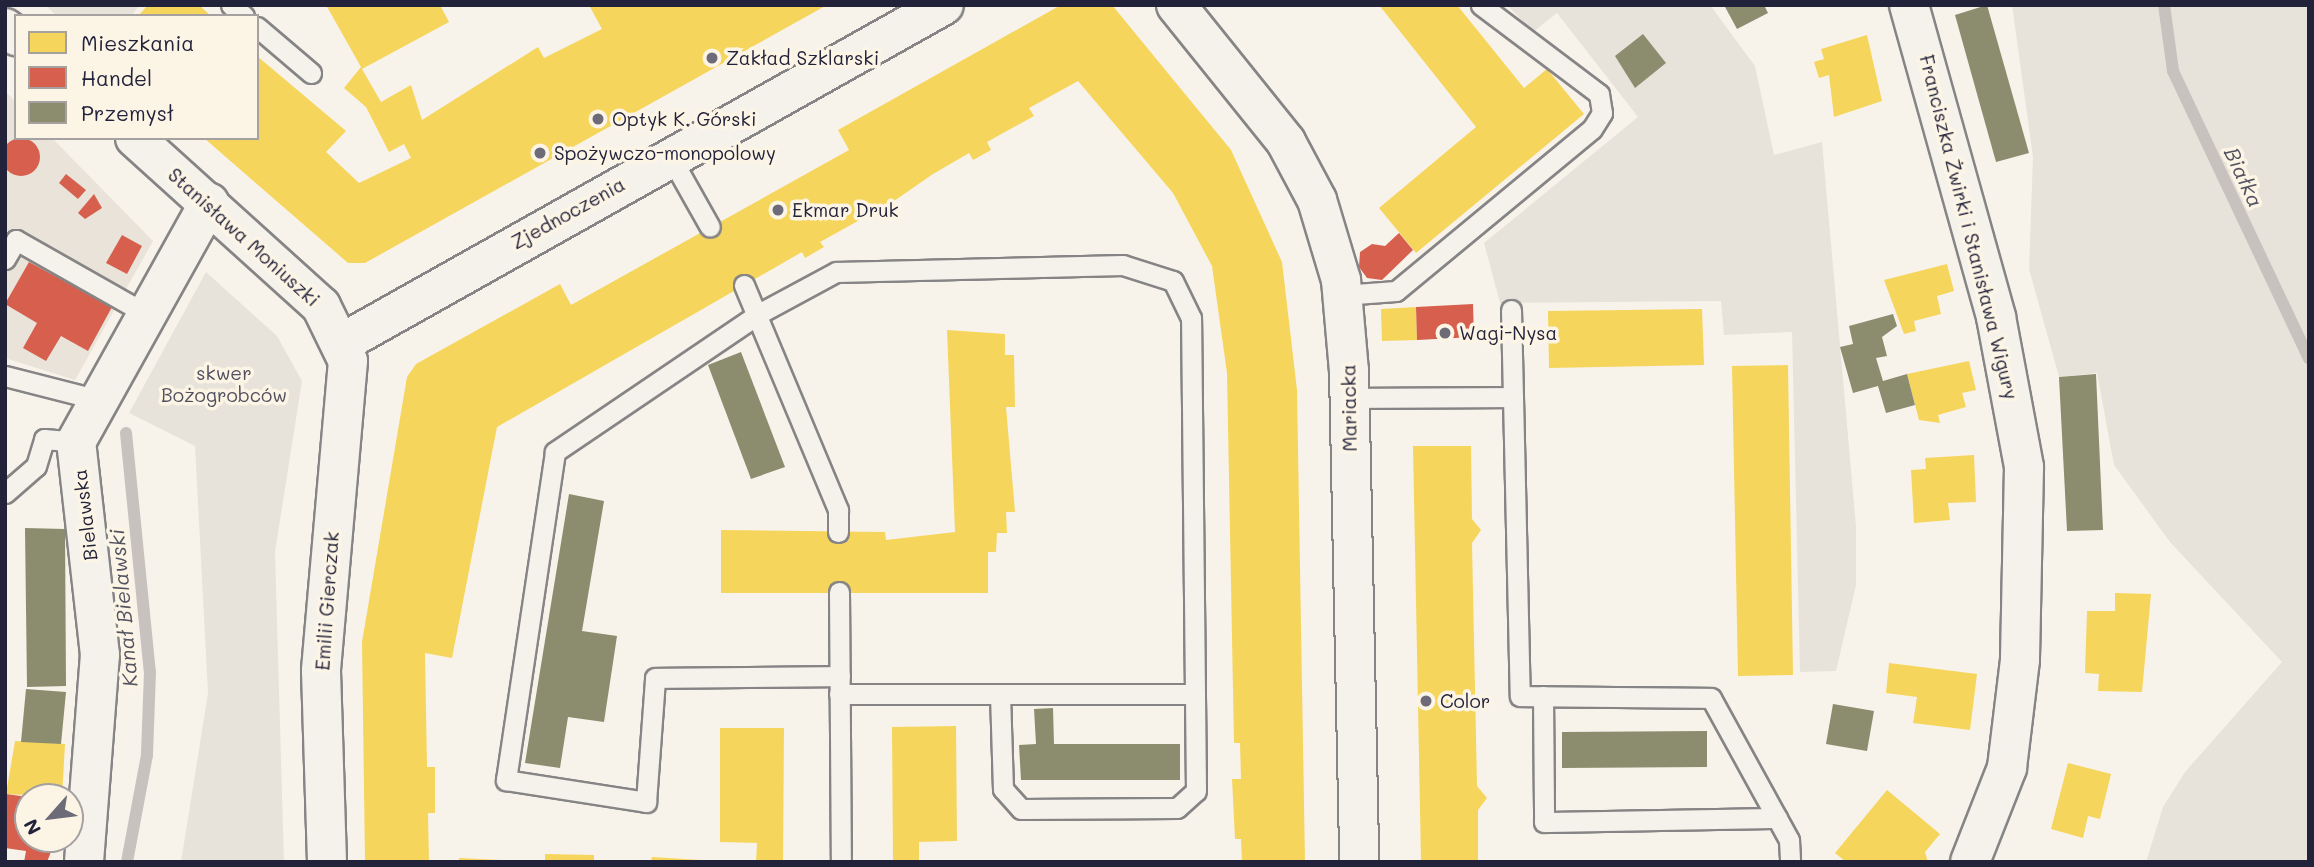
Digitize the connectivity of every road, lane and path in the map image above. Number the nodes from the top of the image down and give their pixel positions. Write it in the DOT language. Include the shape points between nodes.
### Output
graph roads {
  1 [pos="944,5"];
  2 [pos="1176,5"];
  3 [pos="1481,5"];
  4 [pos="1909,5"];
  5 [pos="259,29"];
  6 [pos="311,73"];
  7 [pos="137,140"];
  8 [pos="670,156"];
  9 [pos="209,203"];
  10 [pos="710,227"];
  11 [pos="5,260"];
  12 [pos="744,285"];
  13 [pos="1342,295"];
  14 [pos="1511,310"];
  15 [pos="760,313"];
  16 [pos="146,314"];
  17 [pos="342,343"];
  18 [pos="5,376"];
  19 [pos="1513,397"];
  20 [pos="1349,398"];
  21 [pos="95,399"];
  22 [pos="76,442"];
  23 [pos="5,493"];
  24 [pos="838,532"];
  25 [pos="839,593"];
  26 [pos="839,685"];
  27 [pos="1000,694"];
  28 [pos="1195,694"];
  29 [pos="1543,696"];
  30 [pos="1777,818"];
  31 [pos="84,862"];
  32 [pos="327,862"];
  33 [pos="841,862"];
  34 [pos="1359,862"];
  35 [pos="1790,862"];
  36 [pos="1969,862"];
  1 -- 8 [label="street, Zjednoczenia"];
  2 -- 13 [label="street, Mariacka" via="1286,142 1317,201"];
  3 -- 13 [label="lane" via="1591,87 1602,113 1592,129 1396,290"];
  4 -- 36 [label="street, Franciszka Żwirki i Stanisława Wigury" via="1993,304 2024,467 2020,660 2007,768"];
  5 -- 6 [label="lane"];
  7 -- 9 [label="street, Stanisława Moniuszki"];
  8 -- 10 [label="lane"];
  8 -- 17 [label="street, Zjednoczenia"];
  9 -- 16 [label="street, Bielawska"];
  9 -- 17 [label="street, Stanisława Moniuszki" via="321,306"];
  11 -- 16 [label="lane" via="16,240"];
  12 -- 15 [label="lane"];
  13 -- 20 [label="street, Mariacka"];
  14 -- 19 [label="lane"];
  15 -- 24 [label="lane" via="838,510"];
  15 -- 26 [label="lane" via="555,452 506,780 646,802 655,678"];
  15 -- 28 [label="lane" via="836,272 1122,265 1173,281 1191,318"];
  16 -- 21 [label="street, Bielawska"];
  17 -- 32 [label="street, Emilii Gierczak" via="348,414 326,563 321,671"];
  18 -- 21 [label="lane"];
  19 -- 20 [label="lane"];
  19 -- 29 [label="lane" via="1520,696"];
  20 -- 34 [label="street, Mariacka"];
  21 -- 22 [label="street, Bielawska"];
  22 -- 23 [label="lane" via="44,439 36,466"];
  22 -- 31 [label="street, Bielawska" via="100,655"];
  25 -- 26 [label="lane"];
  26 -- 27 [label="lane"];
  26 -- 33 [label="lane"];
  27 -- 28 [label="lane"];
  27 -- 28 [label="lane" via="1003,789 1021,809 1177,808 1196,791"];
  29 -- 30 [label="lane" via="1711,698"];
  29 -- 30 [label="lane" via="1544,822"];
  30 -- 35 [label="lane" via="1789,840"];
}
